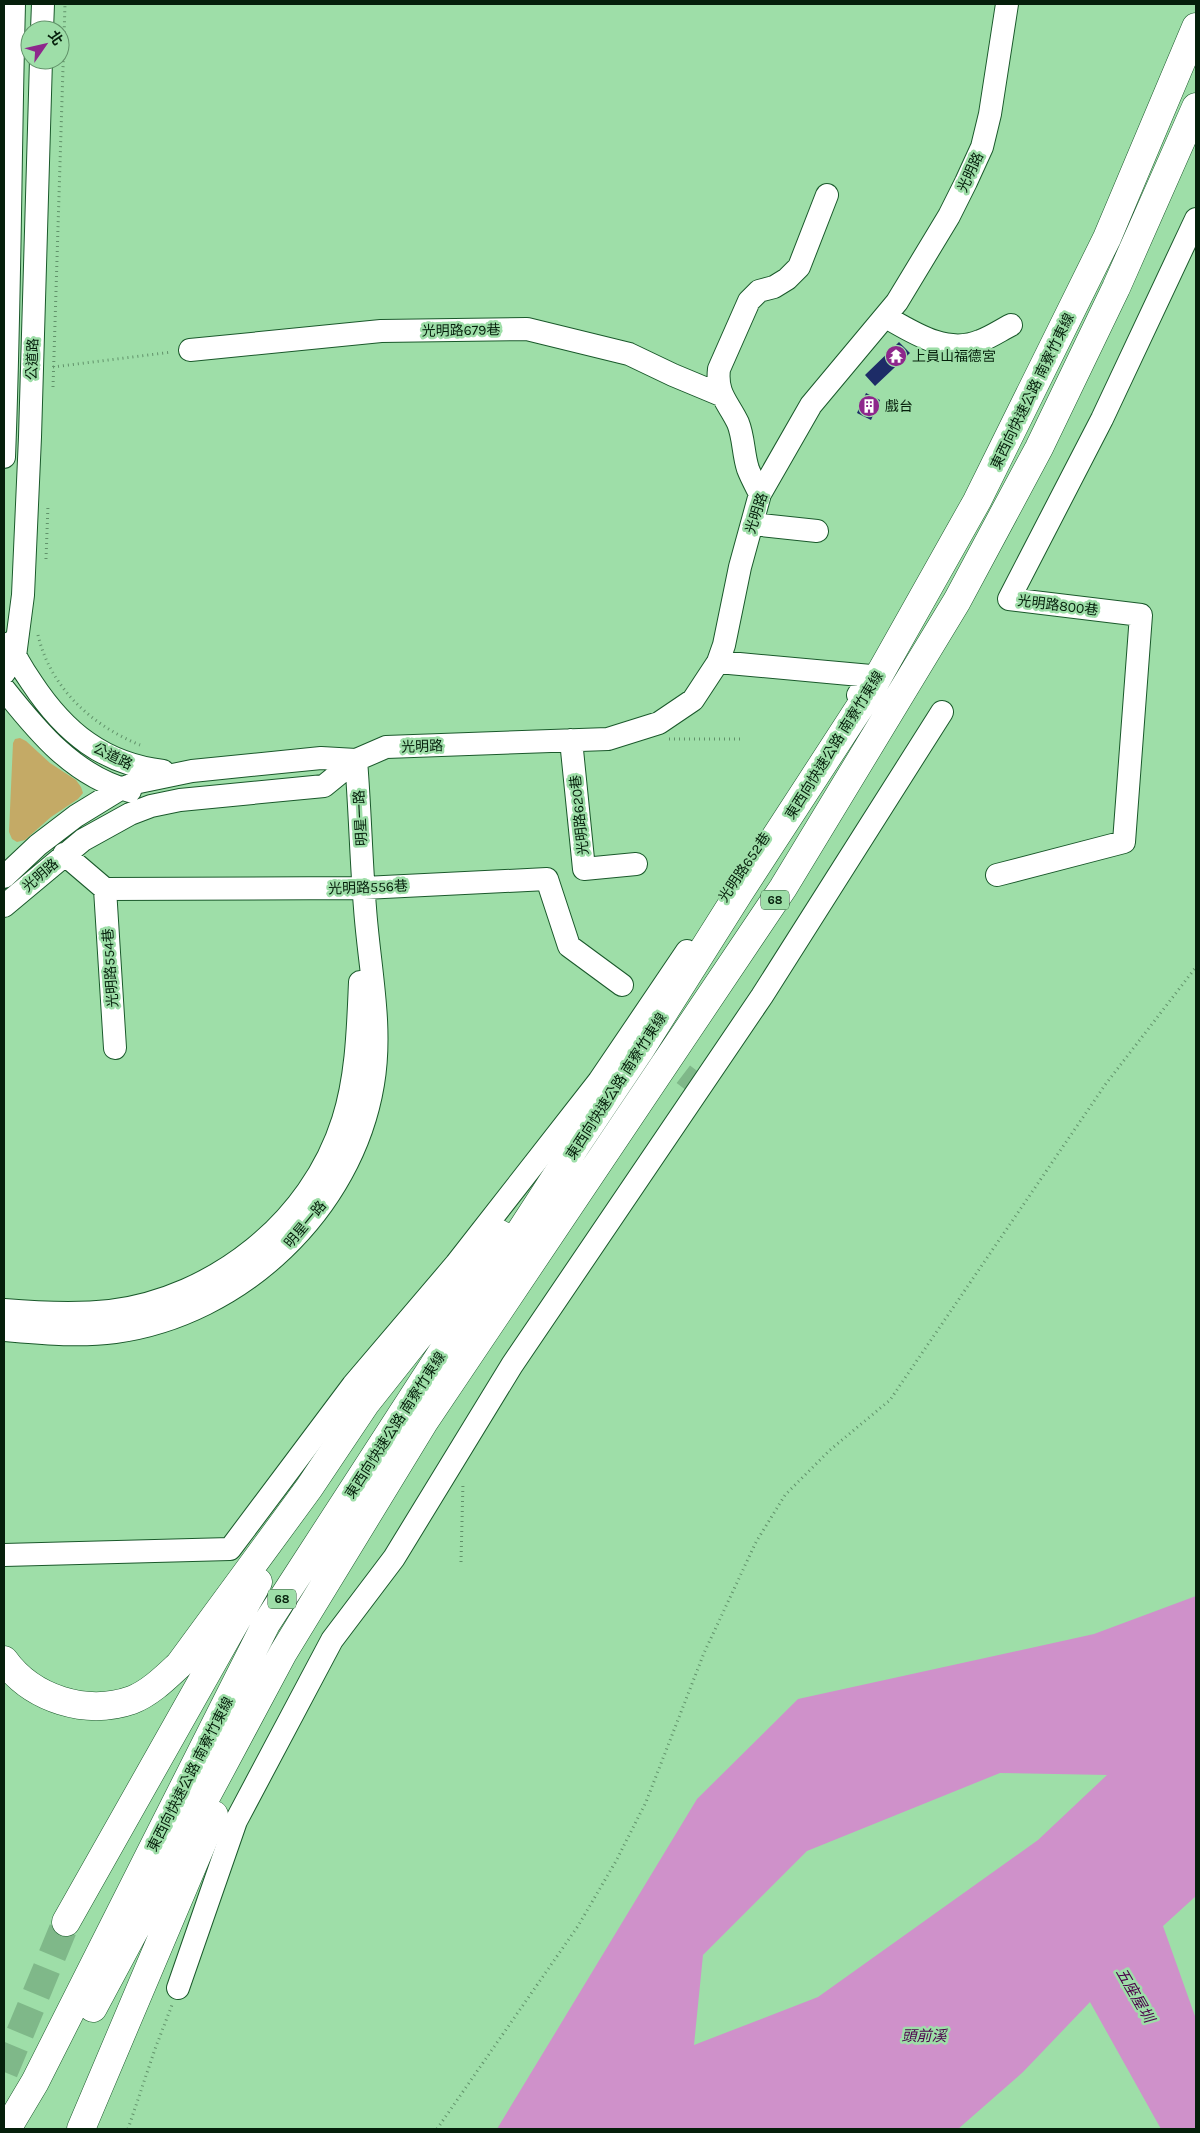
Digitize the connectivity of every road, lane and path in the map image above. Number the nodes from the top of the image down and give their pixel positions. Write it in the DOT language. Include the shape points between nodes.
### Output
graph roads {
  1 [pos="14,4"];
  2 [pos="43,4"];
  3 [pos="65,4"];
  4 [pos="1007,4"];
  5 [pos="42,20"];
  6 [pos="1196,27"];
  7 [pos="41,70"];
  8 [pos="1196,107"];
  9 [pos="827,195"];
  10 [pos="1196,219"];
  11 [pos="886,317"];
  12 [pos="1012,325"];
  13 [pos="190,350"];
  14 [pos="53,367"];
  15 [pos="721,395"];
  16 [pos="52,396"];
  17 [pos="30,437"];
  18 [pos="4,446"];
  19 [pos="760,494"];
  20 [pos="48,503"];
  21 [pos="752,524"];
  22 [pos="816,531"];
  23 [pos="46,560"];
  24 [pos="4,622"];
  25 [pos="38,634"];
  26 [pos="718,662"];
  27 [pos="9,665"];
  28 [pos="4,689"];
  29 [pos="942,712"];
  30 [pos="666,739"];
  31 [pos="744,739"];
  32 [pos="570,740"];
  33 [pos="146,747"];
  34 [pos="356,760"];
  35 [pos="192,771"];
  36 [pos="120,789"];
  37 [pos="180,800"];
  38 [pos="64,854"];
  39 [pos="636,864"];
  40 [pos="998,875"];
  41 [pos="4,877"];
  42 [pos="105,888"];
  43 [pos="364,898"];
  44 [pos="4,906"];
  45 [pos="1196,967"];
  46 [pos="622,985"];
  47 [pos="116,1048"];
  48 [pos="363,1082"];
  49 [pos="577,1144"];
  50 [pos="4,1310"];
  51 [pos="4,1330"];
  52 [pos="465,1477"];
  53 [pos="308,1488"];
  54 [pos="4,1555"];
  55 [pos="461,1562"];
  56 [pos="283,1653"];
  57 [pos="4,1660"];
  58 [pos="66,1922"];
  59 [pos="178,1988"];
  60 [pos="39,2091"];
  61 [pos="7,2129"];
  62 [pos="29,2129"];
  63 [pos="81,2129"];
  64 [pos="128,2129"];
  65 [pos="437,2129"];
  1 -- 18 [label="street, 公道路" via="8,385"];
  2 -- 5 [label="street"];
  3 -- 14 [label="path"];
  4 -- 11 [label="street, 光明路" via="982,147 949,216"];
  6 -- 49 [label="highway, 東西向快速公路 南寮竹東線 / 68" via="1107,238 977,501 869,693"];
  7 -- 17 [label="street, 公道路"];
  8 -- 56 [label="highway, 東西向快速公路 南寮竹東線 / 68" via="1116,288 1039,448 957,601 783,888 424,1422"];
  9 -- 15 [label="street" via="799,266 787,279 759,292 749,301 719,369"];
  10 -- 40 [label="street, 光明路800巷" via="1102,419 1010,599 1141,615 1124,842"];
  11 -- 12 [label="street" via="920,337 948,344 979,342"];
  11 -- 19 [label="street, 光明路" via="811,405"];
  13 -- 14 [label="path"];
  13 -- 15 [label="street, 光明路679巷" via="381,330 528,329 629,354"];
  14 -- 16 [label="path"];
  15 -- 19 [label="street" via="738,423 747,468"];
  17 -- 18 [label="street"];
  17 -- 27 [label="street, 公道路" via="23,594"];
  19 -- 21 [label="street, 光明路"];
  20 -- 23 [label="path"];
  21 -- 22 [label="street"];
  21 -- 26 [label="street, 光明路"];
  24 -- 27 [label="street, 公道路"];
  25 -- 33 [label="path" via="43,656 73,700 101,724"];
  26 -- 32 [label="street, 光明路" via="693,700 659,723 608,739"];
  26 -- 54 [label="street, 光明路652巷" via="871,676 599,1081 456,1264 353,1385 230,1549"];
  27 -- 35 [label="street, 公道路" via="58,718 108,756 134,767"];
  28 -- 36 [label="street, 公道路" via="59,752"];
  29 -- 59 [label="street" via="762,996 512,1365 394,1558 332,1640 236,1821"];
  30 -- 31 [label="path"];
  32 -- 34 [label="street, 光明路" via="386,747"];
  32 -- 39 [label="street, 光明路620巷" via="584,869"];
  34 -- 35 [label="street, 光明路" via="321,758"];
  34 -- 37 [label="street, 光明路" via="324,786"];
  34 -- 43 [label="street, 明星一路"];
  35 -- 36 [label="street, 光明路"];
  36 -- 37 [label="street, 公道路"];
  36 -- 41 [label="street, 光明路" via="58,829"];
  37 -- 38 [label="street, 光明路" via="130,814"];
  38 -- 42 [label="street"];
  38 -- 44 [label="street, 光明路"];
  42 -- 43 [label="street, 光明路556巷"];
  42 -- 47 [label="street, 光明路554巷"];
  43 -- 46 [label="street, 光明路556巷" via="547,879 569,946"];
  43 -- 48 [label="street, 明星一路" via="377,1034"];
  45 -- 65 [label="path" via="1105,1085 890,1400 830,1450 785,1495 756,1542 704,1653 646,1802 616,1861 578,1926"];
  48 -- 50 [label="street, 明星一路" via="343,1120 328,1160 305,1196 276,1229 240,1260 197,1286 157,1301 110,1311 69,1314"];
  48 -- 51 [label="street, 明星一路" via="362,1127 324,1203 292,1242 252,1276 206,1305 161,1321 115,1332 68,1334"];
  49 -- 53 [label="highway" via="366,1402"];
  49 -- 60 [label="highway, 東西向快速公路 南寮竹東線 / 68" via="266,1624"];
  52 -- 55 [label="path"];
  53 -- 57 [label="highway" via="178,1665 151,1689 133,1699 114,1704 69,1704 25,1684"];
  53 -- 58 [label="highway"];
  56 -- 60 [label="highway, 東西向快速公路 南寮竹東線 / 68"];
  56 -- 63 [label="highway"];
  59 -- 64 [label="path"];
  60 -- 61 [label="highway, 東西向快速公路 南寮竹東線 / 68"];
  60 -- 62 [label="highway, 東西向快速公路 南寮竹東線 / 68"];
}
